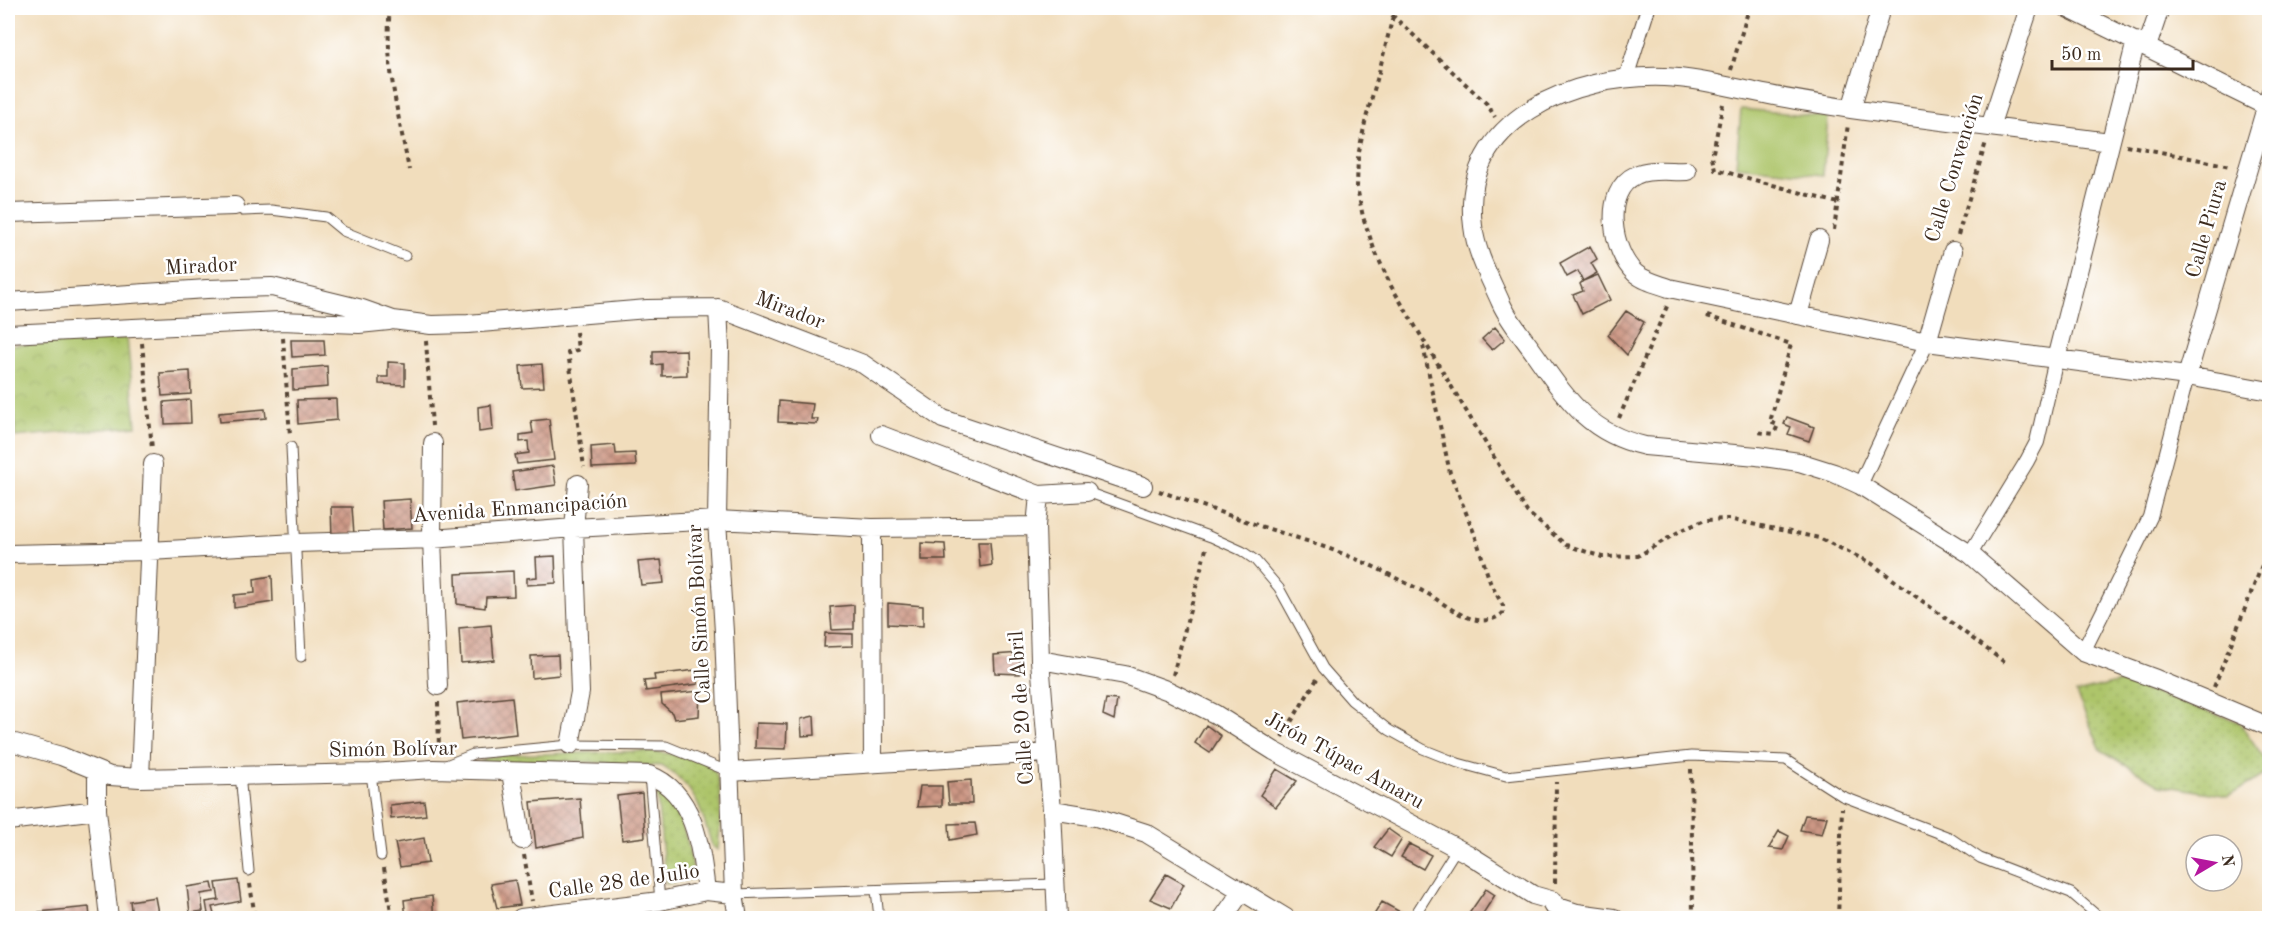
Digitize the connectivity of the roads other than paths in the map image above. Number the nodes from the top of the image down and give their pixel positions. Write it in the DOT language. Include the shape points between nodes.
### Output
graph roads {
  1 [pos="1648,8"];
  2 [pos="1881,8"];
  3 [pos="2029,8"];
  4 [pos="2067,8"];
  5 [pos="2160,8"];
  6 [pos="2141,44"];
  7 [pos="1626,78"];
  8 [pos="2268,100"];
  9 [pos="1851,109"];
  10 [pos="1990,127"];
  11 [pos="2110,142"];
  12 [pos="1687,171"];
  13 [pos="235,207"];
  14 [pos="8,213"];
  15 [pos="1819,240"];
  16 [pos="1953,251"];
  17 [pos="405,256"];
  18 [pos="8,302"];
  19 [pos="718,308"];
  20 [pos="1798,315"];
  21 [pos="393,320"];
  22 [pos="8,334"];
  23 [pos="1927,342"];
  24 [pos="2056,360"];
  25 [pos="2187,376"];
  26 [pos="2270,391"];
  27 [pos="881,435"];
  28 [pos="433,443"];
  29 [pos="291,447"];
  30 [pos="153,464"];
  31 [pos="578,484"];
  32 [pos="1860,485"];
  33 [pos="1143,486"];
  34 [pos="1087,492"];
  35 [pos="1040,495"];
  36 [pos="717,520"];
  37 [pos="1036,526"];
  38 [pos="574,528"];
  39 [pos="872,528"];
  40 [pos="432,539"];
  41 [pos="296,543"];
  42 [pos="149,551"];
  43 [pos="8,554"];
  44 [pos="1970,554"];
  45 [pos="2083,652"];
  46 [pos="301,657"];
  47 [pos="1040,660"];
  48 [pos="438,686"];
  49 [pos="2270,727"];
  50 [pos="8,741"];
  51 [pos="570,745"];
  52 [pos="1047,753"];
  53 [pos="873,763"];
  54 [pos="439,770"];
  55 [pos="97,771"];
  56 [pos="511,772"];
  57 [pos="730,772"];
  58 [pos="371,773"];
  59 [pos="240,774"];
  60 [pos="648,775"];
  61 [pos="140,778"];
  62 [pos="97,810"];
  63 [pos="1052,810"];
  64 [pos="8,821"];
  65 [pos="522,840"];
  66 [pos="1457,848"];
  67 [pos="381,856"];
  68 [pos="249,871"];
  69 [pos="1055,884"];
  70 [pos="876,890"];
  71 [pos="706,891"];
  72 [pos="1242,891"];
  73 [pos="734,894"];
  74 [pos="660,902"];
  75 [pos="109,918"];
  76 [pos="528,918"];
  77 [pos="738,918"];
  78 [pos="879,918"];
  79 [pos="1057,918"];
  80 [pos="1223,918"];
  81 [pos="1286,918"];
  82 [pos="1413,918"];
  83 [pos="1614,918"];
  84 [pos="2100,918"];
  1 -- 7 [label="street"];
  2 -- 9 [label="street"];
  3 -- 10 [label="street, Calle Convención"];
  4 -- 6 [label="street"];
  5 -- 6 [label="street"];
  6 -- 8 [label="street"];
  6 -- 11 [label="street"];
  7 -- 9 [label="street" via="1698,80"];
  7 -- 32 [label="street" via="1550,98 1526,111 1489,148 1475,182 1472,224 1480,254 1505,311 1571,404 1612,435 1646,446 1799,462"];
  8 -- 25 [label="street, Calle Piura"];
  9 -- 10 [label="street"];
  10 -- 11 [label="street"];
  11 -- 24 [label="street"];
  12 -- 20 [label="street" via="1643,172 1623,187 1617,198 1614,232 1618,250 1627,264 1641,278 1670,288"];
  13 -- 14 [label="street"];
  13 -- 17 [label="lane" via="243,211 326,216 343,231"];
  15 -- 20 [label="street"];
  16 -- 23 [label="street, Calle Convención"];
  18 -- 21 [label="street, Mirador" via="272,287"];
  19 -- 21 [label="street, Mirador" via="647,309 468,324"];
  19 -- 33 [label="street, Mirador" via="863,364 943,419"];
  19 -- 36 [label="street, Calle Simón Bolívar"];
  20 -- 23 [label="street"];
  21 -- 22 [label="street, Mirador" via="359,324 281,321"];
  23 -- 24 [label="street"];
  23 -- 32 [label="street"];
  24 -- 25 [label="street"];
  24 -- 44 [label="street" via="2037,442"];
  25 -- 26 [label="street"];
  25 -- 45 [label="street" via="2150,517"];
  27 -- 35 [label="street"];
  28 -- 40 [label="street"];
  29 -- 41 [label="lane"];
  30 -- 42 [label="street"];
  31 -- 38 [label="street"];
  32 -- 44 [label="street"];
  34 -- 35 [label="street"];
  34 -- 84 [label="lane" via="1211,537 1255,560 1279,588 1323,668 1352,702 1389,730 1458,764 1506,776 1691,756 1786,760 1842,796 1949,837 1980,858 2071,893"];
  35 -- 37 [label="street, Calle 20 de Abril"];
  36 -- 38 [label="street, Avenida Enmancipación"];
  36 -- 39 [label="street, Avenida Enmancipación"];
  36 -- 57 [label="street, Calle Simón Bolívar"];
  37 -- 39 [label="street, Avenida Enmancipación"];
  37 -- 47 [label="street, Calle 20 de Abril"];
  38 -- 40 [label="street, Avenida Enmancipación"];
  38 -- 51 [label="street" via="580,692"];
  39 -- 53 [label="street"];
  40 -- 41 [label="street, Avenida Enmancipación"];
  40 -- 48 [label="street"];
  41 -- 42 [label="street, Avenida Enmancipación"];
  41 -- 46 [label="lane"];
  42 -- 43 [label="street, Avenida Enmancipación"];
  42 -- 61 [label="street"];
  44 -- 45 [label="street"];
  45 -- 49 [label="street"];
  47 -- 52 [label="street, Calle 20 de Abril"];
  47 -- 66 [label="street, Jirón Túpac Amaru" via="1125,675 1169,691"];
  50 -- 55 [label="street, Simón Bolívar" via="62,756"];
  51 -- 54 [label="lane" via="473,754"];
  51 -- 57 [label="lane" via="666,746"];
  52 -- 53 [label="street"];
  52 -- 63 [label="street, Calle 20 de Abril"];
  53 -- 57 [label="street"];
  54 -- 56 [label="street, Simón Bolívar"];
  54 -- 58 [label="street, Simón Bolívar"];
  55 -- 61 [label="street, Simón Bolívar"];
  55 -- 62 [label="street"];
  56 -- 60 [label="street, Simón Bolívar"];
  56 -- 65 [label="street"];
  57 -- 73 [label="street, Calle Simón Bolívar"];
  58 -- 59 [label="street, Simón Bolívar"];
  58 -- 67 [label="lane"];
  59 -- 61 [label="street, Simón Bolívar"];
  59 -- 68 [label="lane"];
  60 -- 71 [label="street" via="672,790 693,824 702,852"];
  60 -- 74 [label="lane"];
  62 -- 64 [label="street"];
  62 -- 75 [label="street"];
  63 -- 69 [label="street, Calle 20 de Abril"];
  63 -- 72 [label="street" via="1096,817 1146,833"];
  66 -- 82 [label="lane"];
  66 -- 83 [label="street, Jirón Túpac Amaru" via="1533,895 1554,901 1552,905"];
  69 -- 70 [label="lane"];
  69 -- 79 [label="street, Calle 20 de Abril"];
  70 -- 73 [label="lane"];
  70 -- 78 [label="lane"];
  71 -- 73 [label="street, Calle 28 de Julio"];
  71 -- 74 [label="street, Calle 28 de Julio"];
  72 -- 80 [label="street"];
  72 -- 81 [label="street"];
  73 -- 77 [label="street, Calle Simón Bolívar"];
  74 -- 76 [label="street, Calle 28 de Julio"];
}
